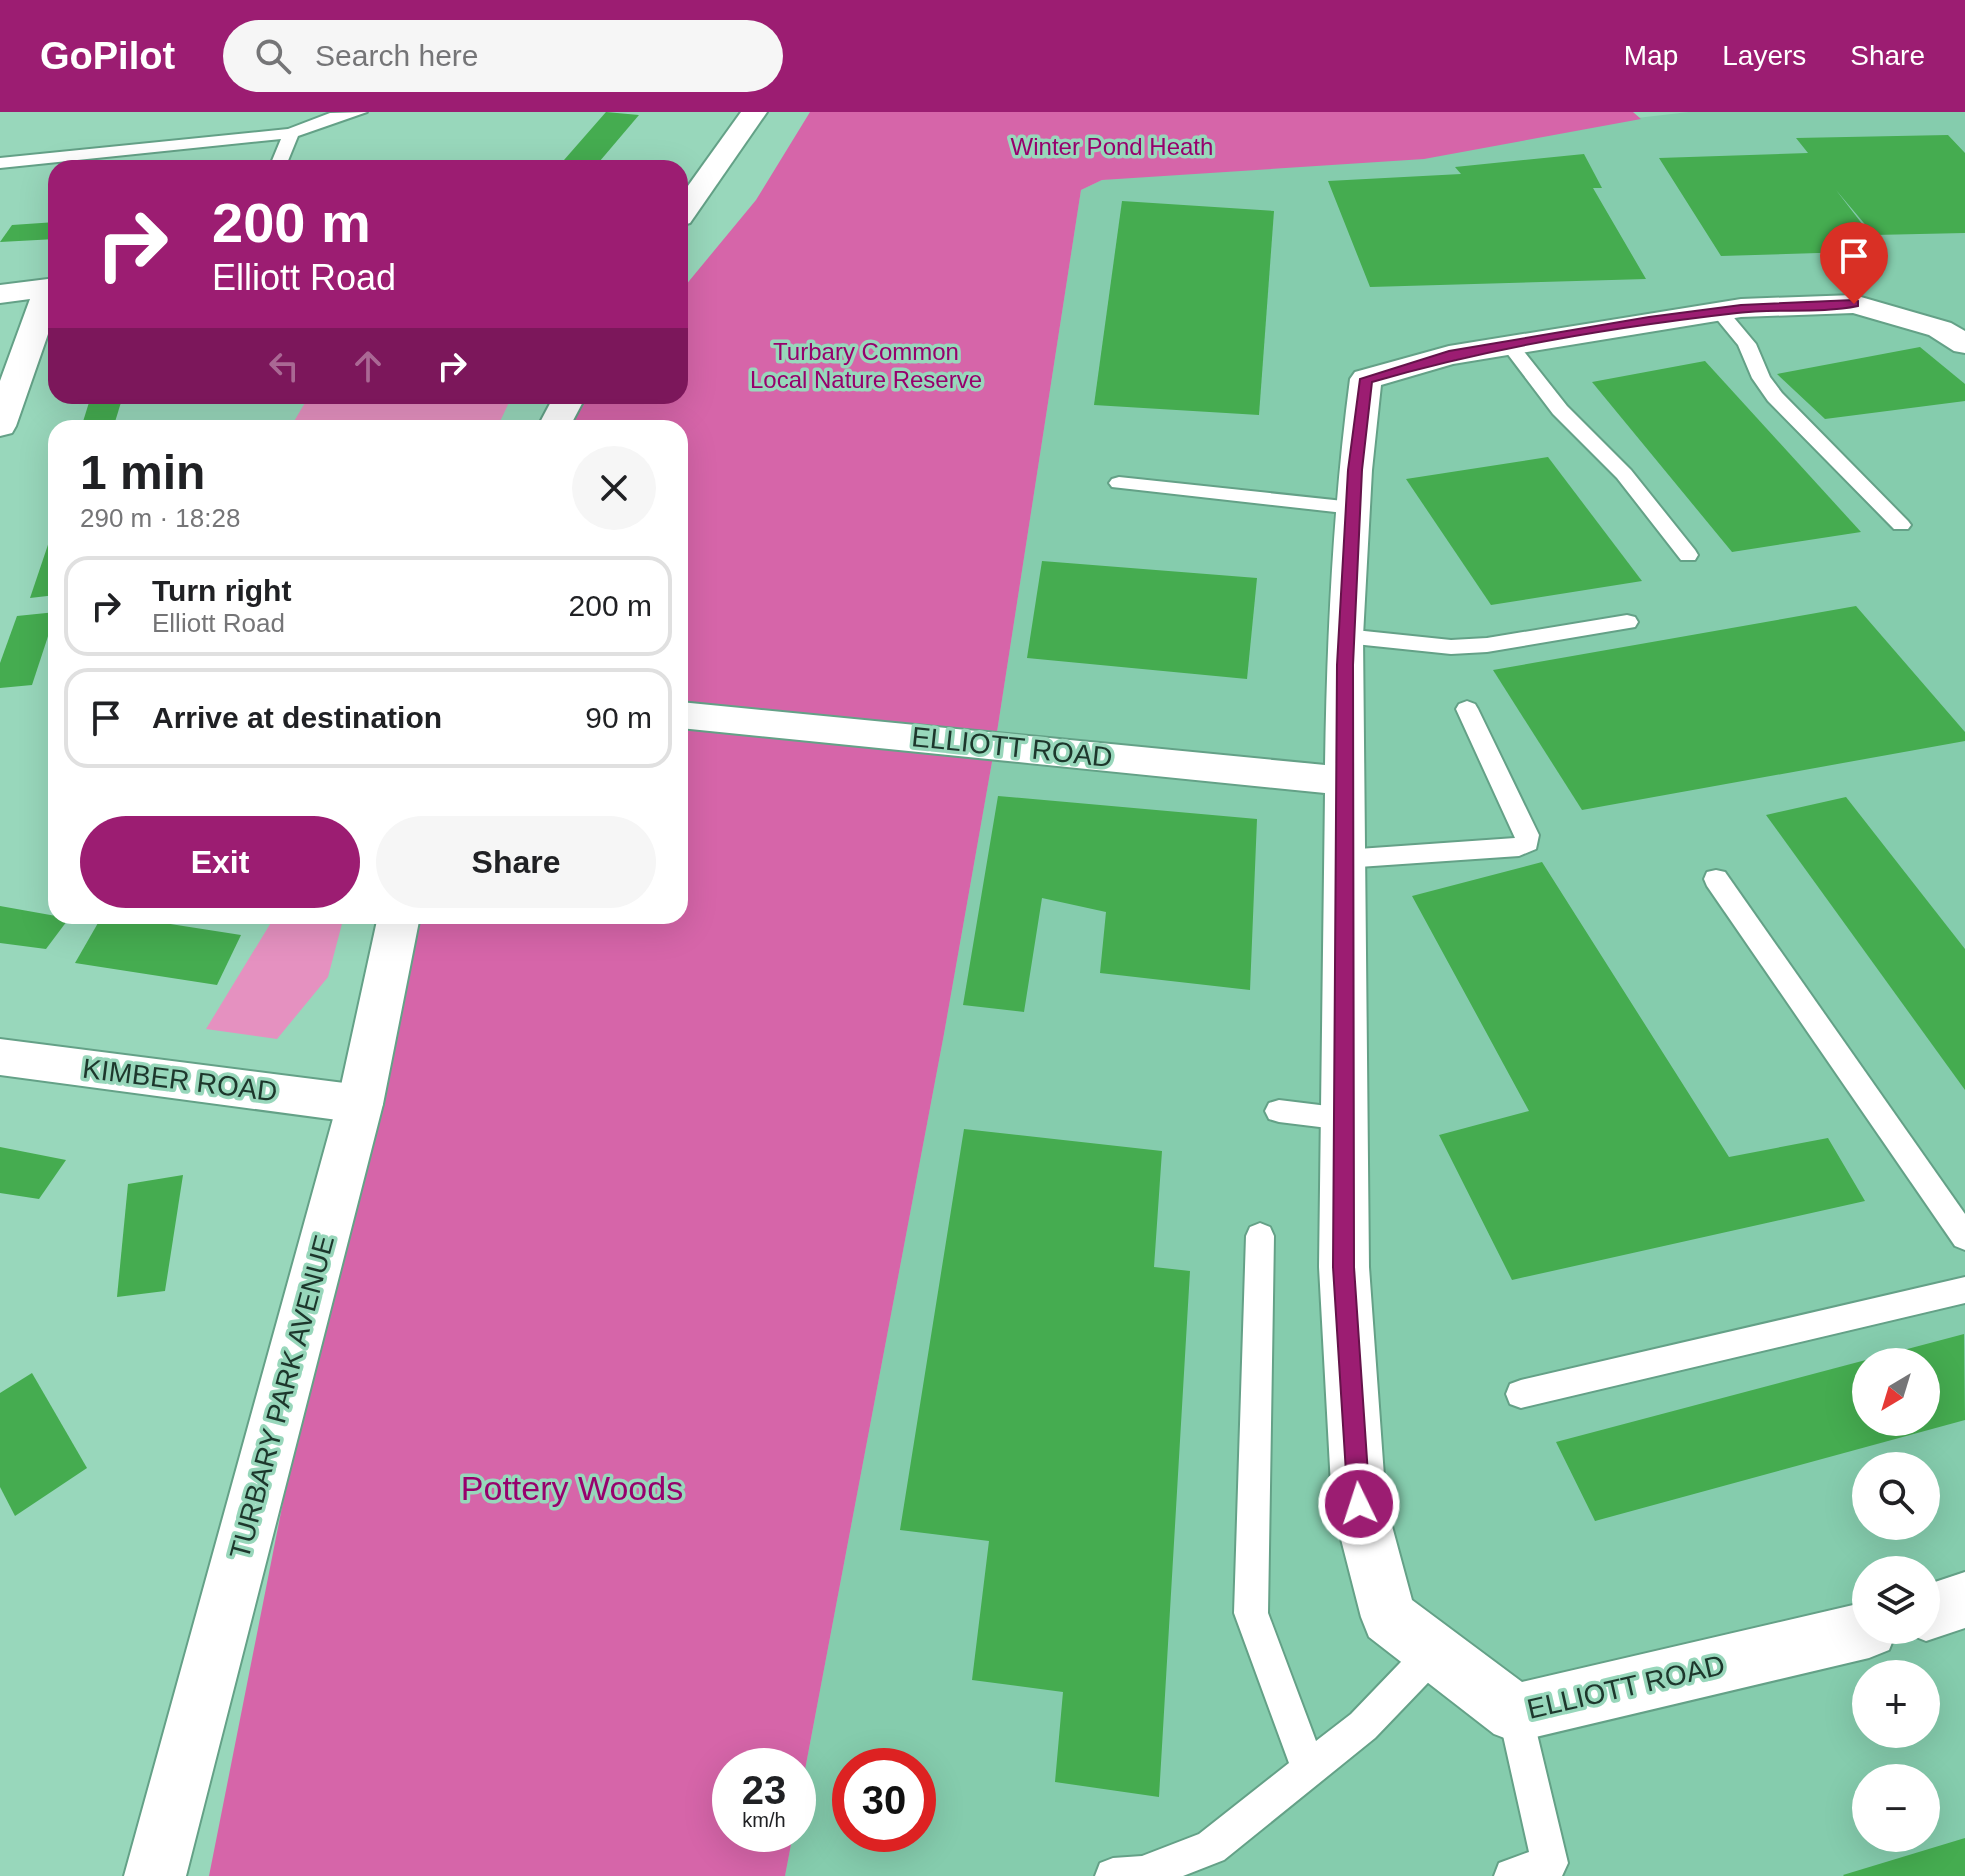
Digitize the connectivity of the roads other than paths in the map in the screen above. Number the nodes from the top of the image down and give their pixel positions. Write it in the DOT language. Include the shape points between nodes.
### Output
graph roads {
  1 [pos="359,112"];
  2 [pos="754,112"];
  3 [pos="291,133"];
  4 [pos="280,160"];
  5 [pos="0,163"];
  6 [pos="688,206"];
  7 [pos="48,288"];
  8 [pos="0,294"];
  9 [pos="48,298"];
  10 [pos="1719,311"];
  11 [pos="1509,344"];
  12 [pos="1965,344"];
  13 [pos="0,426"];
  14 [pos="1119,483"];
  15 [pos="1353,508"];
  16 [pos="1901,525"];
  17 [pos="1688,555"];
  18 [pos="1627,622"];
  19 [pos="1345,636"];
  20 [pos="1467,709"];
  21 [pos="688,716"];
  22 [pos="1344,781"];
  23 [pos="1344,859"];
  24 [pos="1716,879"];
  25 [pos="397,924"];
  26 [pos="0,1057"];
  27 [pos="360,1104"];
  28 [pos="1279,1111"];
  29 [pos="1344,1119"];
  30 [pos="1260,1236"];
  31 [pos="1965,1237"];
  32 [pos="1965,1290"];
  33 [pos="1521,1394"];
  34 [pos="1965,1600"];
  35 [pos="1940,1608"];
  36 [pos="1852,1634"];
  37 [pos="1434,1652"];
  38 [pos="1515,1713"];
  39 [pos="1309,1770"];
  40 [pos="155,1876"];
  41 [pos="1113,1876"];
  42 [pos="1512,1876"];
  1 -- 3 [label="lane"];
  2 -- 6 [label="street"];
  3 -- 4 [label="lane"];
  3 -- 5 [label="lane"];
  7 -- 8 [label="street"];
  9 -- 13 [label="street"];
  10 -- 11 [label="street, ELLIOTT ROAD"];
  10 -- 12 [label="street, ELLIOTT ROAD" via="1854,304 1940,329"];
  10 -- 16 [label="lane" via="1747,344 1775,397"];
  11 -- 15 [label="street, ELLIOTT ROAD" via="1366,379"];
  11 -- 17 [label="lane"];
  14 -- 15 [label="lane"];
  15 -- 19 [label="street, ELLIOTT ROAD"];
  18 -- 19 [label="lane" via="1451,647"];
  19 -- 22 [label="street, ELLIOTT ROAD"];
  20 -- 23 [label="lane" via="1527,843"];
  21 -- 22 [label="street, ELLIOTT ROAD"];
  22 -- 23 [label="street, ELLIOTT ROAD"];
  23 -- 29 [label="street, ELLIOTT ROAD"];
  24 -- 31 [label="lane"];
  25 -- 27 [label="street, TURBARY PARK AVENUE"];
  26 -- 27 [label="street, KIMBER ROAD"];
  27 -- 40 [label="street, TURBARY PARK AVENUE"];
  28 -- 29 [label="lane"];
  29 -- 37 [label="street, ELLIOTT ROAD" via="1344,1267 1359,1504 1389,1617"];
  30 -- 39 [label="lane" via="1251,1613"];
  32 -- 33 [label="lane"];
  34 -- 35 [label="street"];
  36 -- 38 [label="street, ELLIOTT ROAD"];
  37 -- 38 [label="street, ELLIOTT ROAD"];
  37 -- 39 [label="lane" via="1363,1726"];
  38 -- 42 [label="lane" via="1550,1863"];
  39 -- 41 [label="lane" via="1211,1847 1142,1874"];
}
